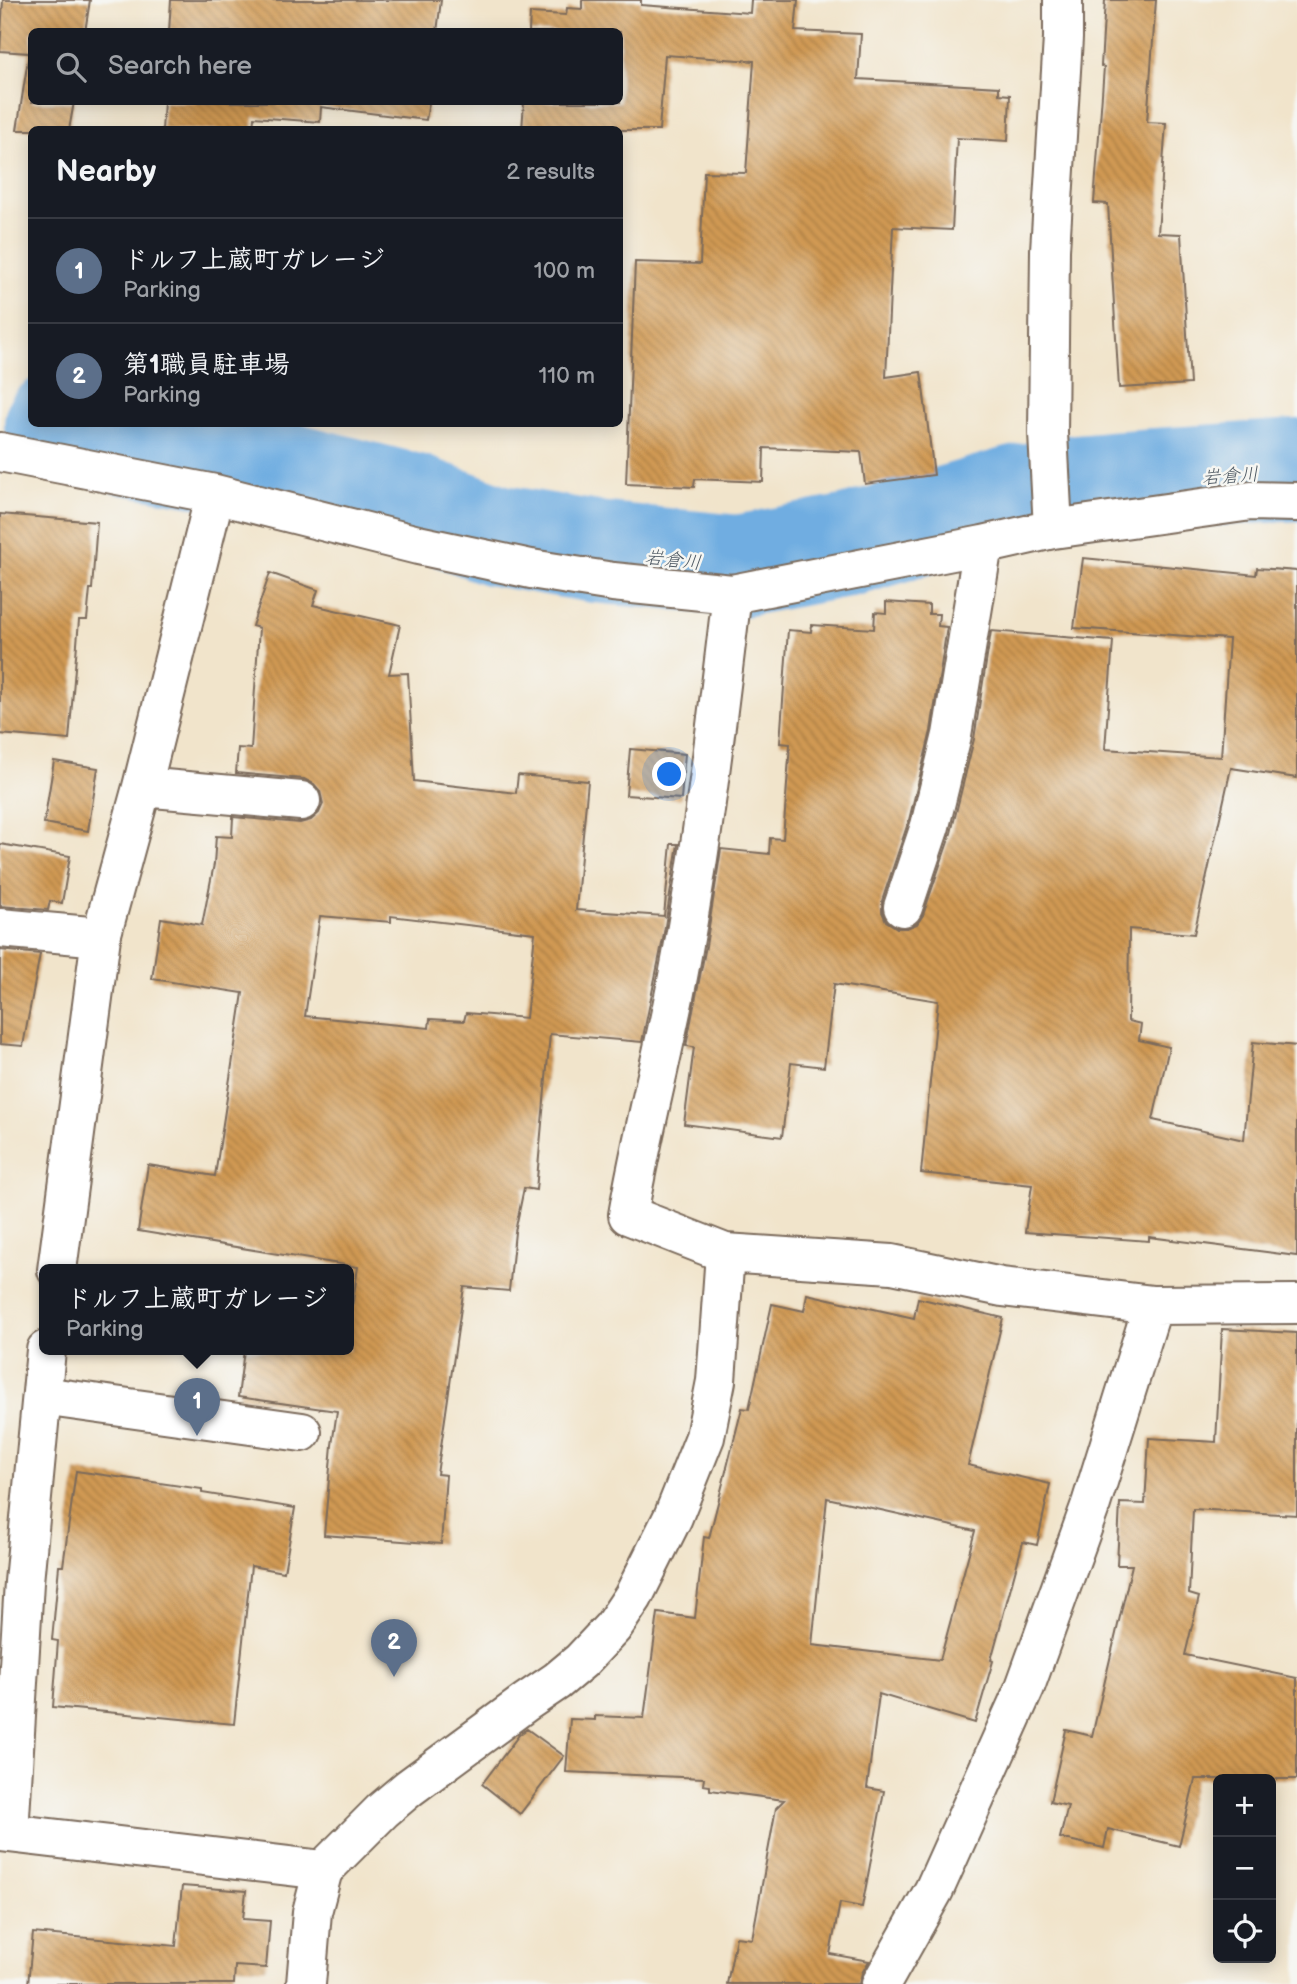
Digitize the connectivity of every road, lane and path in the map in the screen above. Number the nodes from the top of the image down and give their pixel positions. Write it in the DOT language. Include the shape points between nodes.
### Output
graph roads {
  1 [pos="1063,0"];
  2 [pos="0,452"];
  3 [pos="215,494"];
  4 [pos="1297,502"];
  5 [pos="1053,526"];
  6 [pos="983,545"];
  7 [pos="732,594"];
  8 [pos="142,787"];
  9 [pos="301,800"];
  10 [pos="903,907"];
  11 [pos="0,928"];
  12 [pos="101,937"];
  13 [pos="725,1253"];
  14 [pos="58,1264"];
  15 [pos="1297,1304"];
  16 [pos="1153,1305"];
  17 [pos="46,1355"];
  18 [pos="42,1396"];
  19 [pos="302,1432"];
  20 [pos="4,1833"];
  21 [pos="323,1870"];
  22 [pos="306,1984"];
  23 [pos="881,1984"];
  1 -- 5 [label="street" via="1050,250 1048,433"];
  2 -- 3 [label="street"];
  3 -- 7 [label="street" via="531,569"];
  3 -- 8 [label="street"];
  4 -- 5 [label="street" via="1251,501"];
  5 -- 6 [label="street"];
  6 -- 7 [label="street"];
  6 -- 10 [label="street" via="952,734 930,826"];
  7 -- 13 [label="street" via="705,819 675,992 628,1215"];
  8 -- 9 [label="street"];
  8 -- 12 [label="street"];
  11 -- 12 [label="street"];
  12 -- 14 [label="street"];
  13 -- 16 [label="street" via="892,1264 1002,1287"];
  13 -- 21 [label="street" via="716,1381 705,1437 634,1597 581,1661 409,1788"];
  15 -- 16 [label="street"];
  16 -- 23 [label="street" via="1091,1504 1025,1687 934,1890"];
  17 -- 18 [label="street"];
  18 -- 19 [label="street"];
  18 -- 20 [label="street"];
  20 -- 21 [label="street"];
  21 -- 22 [label="street" via="312,1912"];
}
